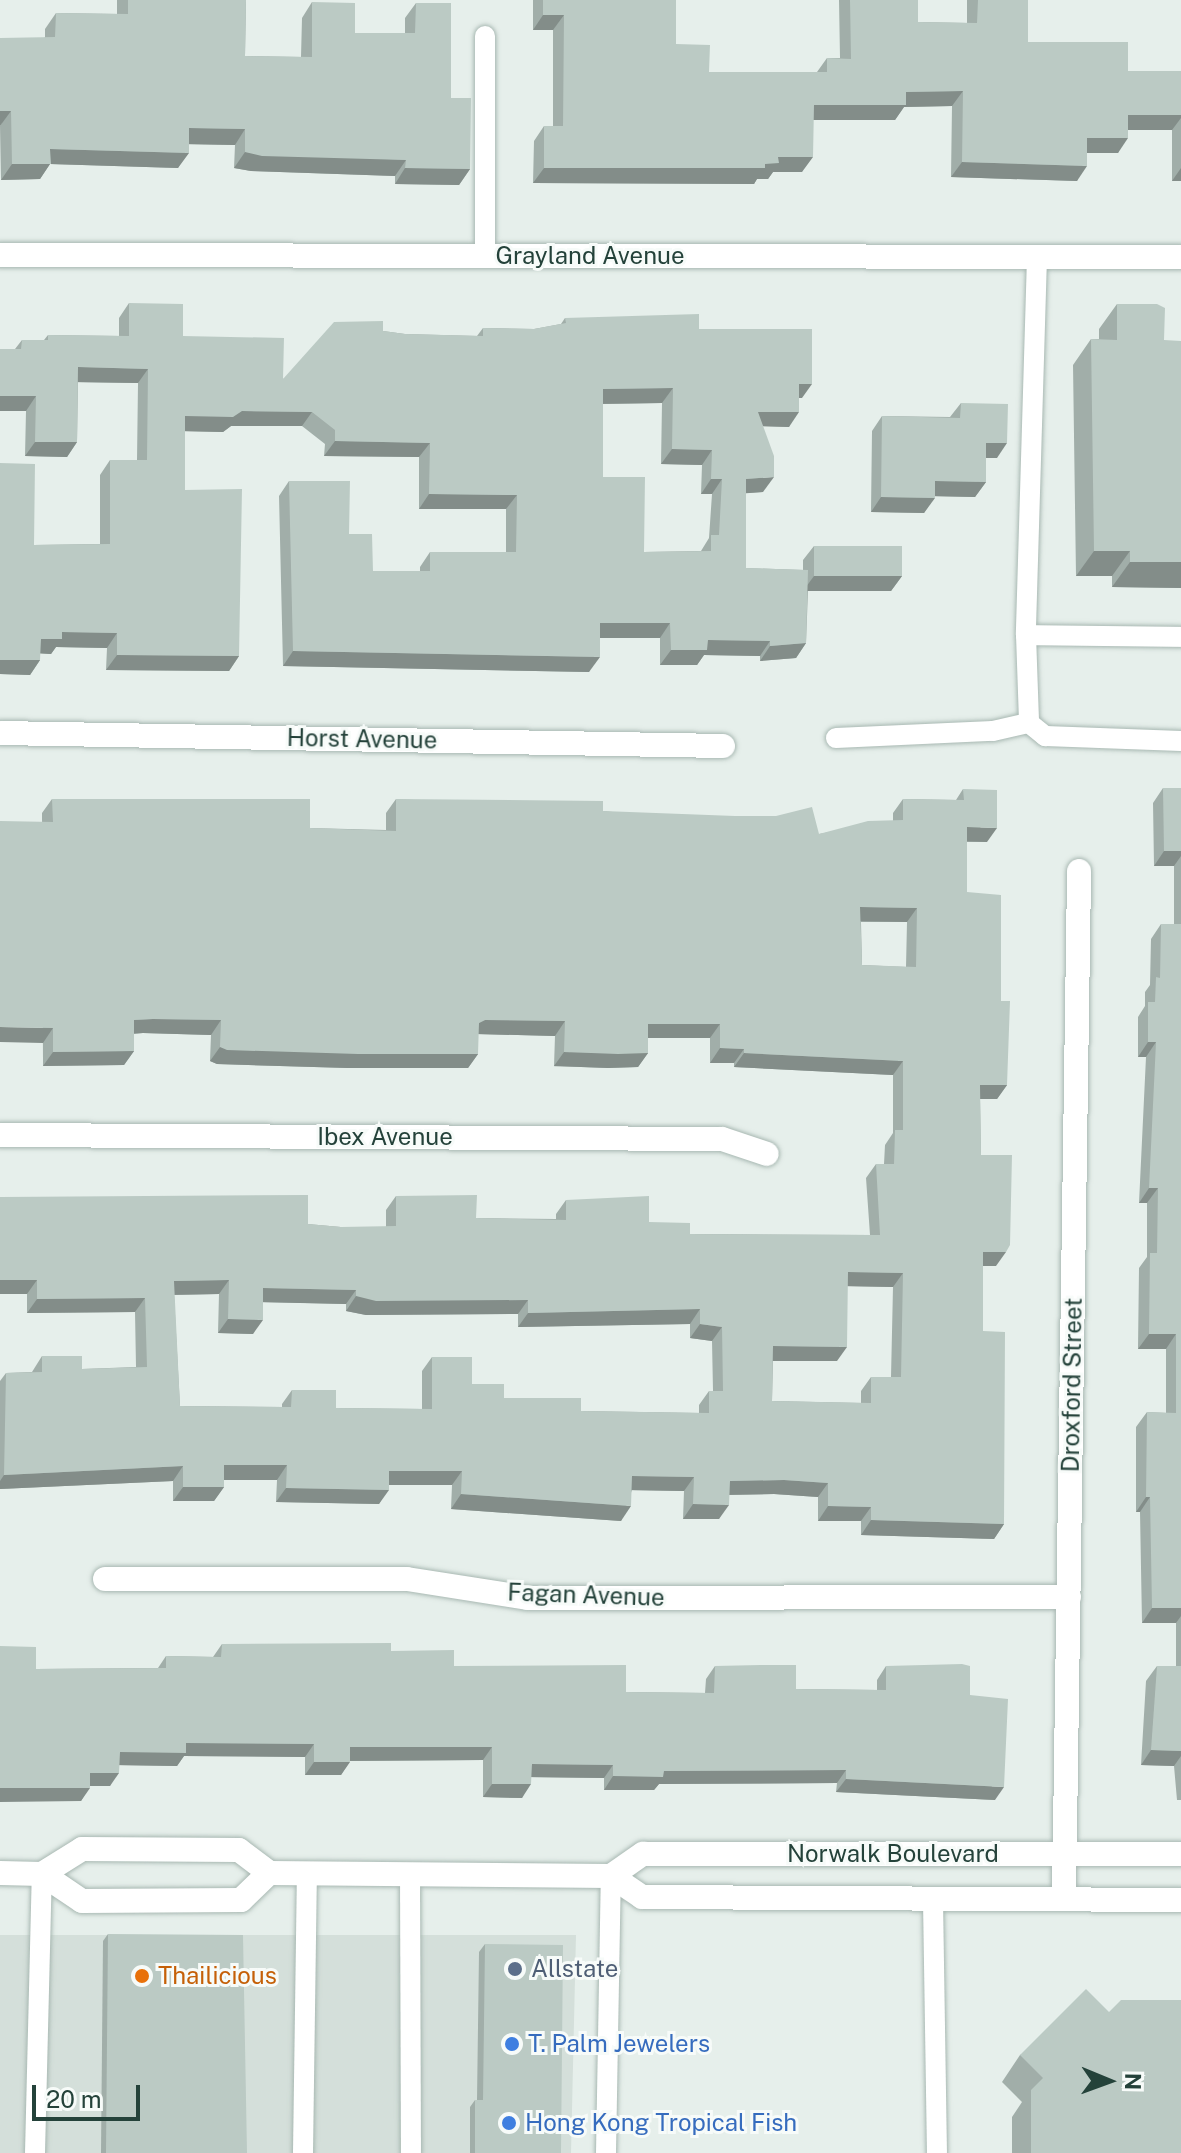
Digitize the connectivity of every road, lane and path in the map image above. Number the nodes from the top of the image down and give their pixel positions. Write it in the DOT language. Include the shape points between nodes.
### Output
graph roads {
  1 [pos="485,36"];
  2 [pos="0,255"];
  3 [pos="485,256"];
  4 [pos="1037,257"];
  5 [pos="1181,257"];
  6 [pos="1026,635"];
  7 [pos="1181,637"];
  8 [pos="1029,723"];
  9 [pos="0,733"];
  10 [pos="836,738"];
  11 [pos="1181,741"];
  12 [pos="723,746"];
  13 [pos="1079,871"];
  14 [pos="0,1135"];
  15 [pos="767,1154"];
  16 [pos="105,1579"];
  17 [pos="1069,1597"];
  18 [pos="1065,1854"];
  19 [pos="1181,1854"];
  20 [pos="0,1873"];
  21 [pos="269,1873"];
  22 [pos="42,1874"];
  23 [pos="307,1874"];
  24 [pos="410,1875"];
  25 [pos="611,1876"];
  26 [pos="1064,1899"];
  27 [pos="933,1900"];
  28 [pos="1181,1900"];
  29 [pos="35,2153"];
  30 [pos="303,2153"];
  31 [pos="411,2153"];
  32 [pos="606,2153"];
  33 [pos="937,2153"];
  1 -- 3 [label="lane"];
  2 -- 3 [label="street, Grayland Avenue"];
  3 -- 4 [label="street, Grayland Avenue"];
  4 -- 5 [label="street, Grayland Avenue"];
  4 -- 6 [label="lane"];
  6 -- 7 [label="lane"];
  6 -- 8 [label="lane"];
  8 -- 10 [label="lane" via="993,731"];
  8 -- 11 [label="lane" via="1045,736"];
  9 -- 12 [label="street, Horst Avenue"];
  13 -- 17 [label="street, Droxford Street"];
  14 -- 15 [label="street, Ibex Avenue" via="722,1139"];
  16 -- 17 [label="street, Fagan Avenue" via="407,1579 528,1598"];
  17 -- 18 [label="street, Droxford Street"];
  18 -- 19 [label="street, Norwalk Boulevard"];
  18 -- 25 [label="street, Norwalk Boulevard" via="643,1854"];
  18 -- 26 [label="street, Droxford Street"];
  20 -- 22 [label="street"];
  21 -- 22 [label="street" via="239,1850 82,1849"];
  21 -- 22 [label="street" via="241,1900 114,1901 82,1901"];
  21 -- 23 [label="street"];
  22 -- 29 [label="lane"];
  23 -- 24 [label="street"];
  23 -- 30 [label="lane"];
  24 -- 25 [label="street"];
  24 -- 31 [label="lane"];
  25 -- 27 [label="street, Norwalk Boulevard" via="642,1897"];
  25 -- 32 [label="lane"];
  26 -- 27 [label="street, Norwalk Boulevard"];
  26 -- 28 [label="street, Norwalk Boulevard"];
  27 -- 33 [label="lane"];
}
